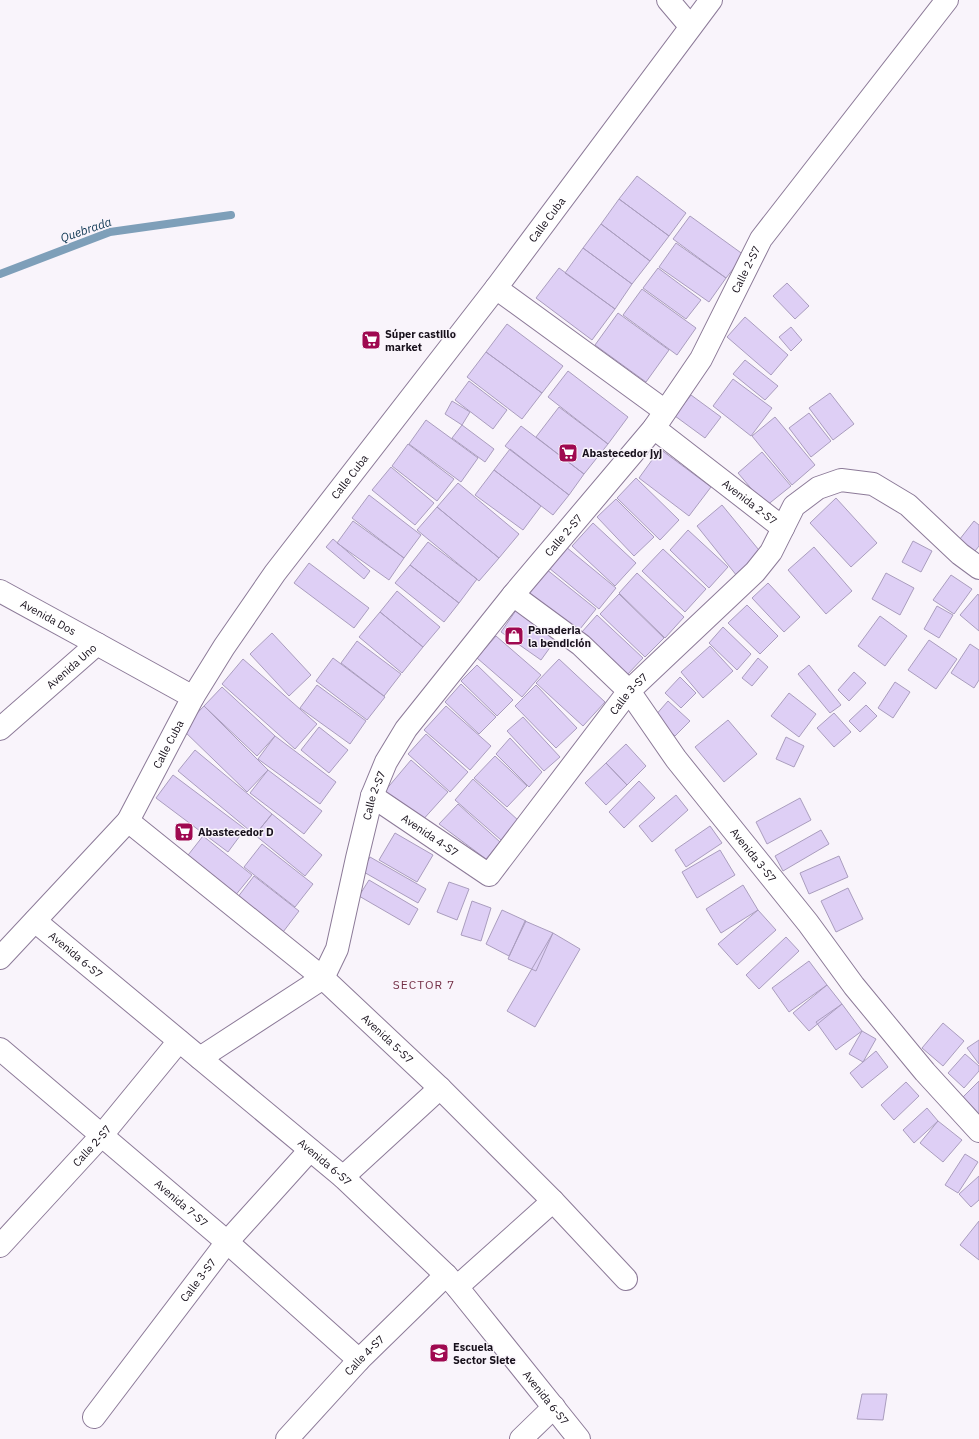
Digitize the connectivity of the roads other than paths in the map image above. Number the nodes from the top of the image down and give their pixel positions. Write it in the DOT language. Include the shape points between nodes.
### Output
graph roads {
  1 [pos="668,0"];
  2 [pos="711,0"];
  3 [pos="947,0"];
  4 [pos="690,26"];
  5 [pos="496,288"];
  6 [pos="660,419"];
  7 [pos="783,528"];
  8 [pos="979,568"];
  9 [pos="0,591"];
  10 [pos="513,595"];
  11 [pos="97,644"];
  12 [pos="629,691"];
  13 [pos="193,697"];
  14 [pos="0,729"];
  15 [pos="372,796"];
  16 [pos="128,821"];
  17 [pos="489,874"];
  18 [pos="35,921"];
  19 [pos="0,958"];
  20 [pos="323,978"];
  21 [pos="180,1041"];
  22 [pos="0,1049"];
  23 [pos="200,1058"];
  24 [pos="440,1088"];
  25 [pos="979,1131"];
  26 [pos="102,1135"];
  27 [pos="310,1150"];
  28 [pos="343,1177"];
  29 [pos="553,1201"];
  30 [pos="227,1242"];
  31 [pos="0,1246"];
  32 [pos="626,1280"];
  33 [pos="451,1281"];
  34 [pos="359,1360"];
  35 [pos="554,1407"];
  36 [pos="94,1417"];
  37 [pos="287,1439"];
  38 [pos="521,1439"];
  39 [pos="579,1439"];
  1 -- 4 [label="street"];
  2 -- 4 [label="street, Calle Cuba"];
  3 -- 6 [label="street, Calle 2-S7" via="761,239 701,358"];
  4 -- 5 [label="street, Calle Cuba"];
  5 -- 6 [label="street, Avenida 2-S7"];
  5 -- 13 [label="street, Calle Cuba" via="275,573"];
  6 -- 7 [label="street, Avenida 2-S7"];
  6 -- 10 [label="street, Calle 2-S7"];
  7 -- 8 [label="street, Avenida 2-S7" via="794,506 818,488 841,480 872,484 908,505 960,554"];
  7 -- 12 [label="street, Calle 3-S7" via="772,552 755,572"];
  9 -- 11 [label="street, Avenida Dos"];
  10 -- 12 [label="street, Avenida 3-S7" via="581,645"];
  10 -- 15 [label="street, Calle 2-S7" via="406,728 386,762"];
  11 -- 13 [label="street, Avenida Uno"];
  11 -- 14 [label="street, Avenida Uno"];
  12 -- 17 [label="street, Calle 3-S7"];
  12 -- 25 [label="street, Avenida 3-S7" via="676,759 808,923 854,986 925,1072"];
  13 -- 16 [label="street, Calle Cuba"];
  15 -- 17 [label="street, Avenida 4-S7"];
  15 -- 20 [label="street, Calle 2-S7" via="337,949"];
  16 -- 18 [label="street, Calle Cuba"];
  16 -- 20 [label="street, Avenida 5-S7"];
  18 -- 19 [label="street, Calle Cuba"];
  18 -- 21 [label="street, Avenida 6-S7"];
  20 -- 23 [label="street"];
  20 -- 24 [label="street, Avenida 5-S7"];
  21 -- 23 [label="street, Avenida 6-S7"];
  21 -- 26 [label="street, Calle 2-S7"];
  22 -- 26 [label="street, Avenida 7-S7"];
  23 -- 27 [label="street, Avenida 6-S7"];
  24 -- 28 [label="street"];
  24 -- 29 [label="street, Avenida 5-S7"];
  26 -- 30 [label="street, Avenida 7-S7"];
  26 -- 31 [label="street, Calle 2-S7"];
  27 -- 28 [label="street, Avenida 6-S7"];
  27 -- 30 [label="street, Calle 3-S7"];
  28 -- 33 [label="street, Avenida 6-S7"];
  29 -- 32 [label="street, Avenida 5-S7"];
  29 -- 33 [label="street, Calle 4-S7"];
  30 -- 34 [label="street, Avenida 7-S7"];
  30 -- 36 [label="street, Calle 3-S7"];
  33 -- 34 [label="street, Calle 4-S7"];
  33 -- 35 [label="street, Avenida 6-S7"];
  34 -- 37 [label="street, Calle 4-S7"];
  35 -- 38 [label="street"];
  35 -- 39 [label="street, Avenida 6-S7"];
}
